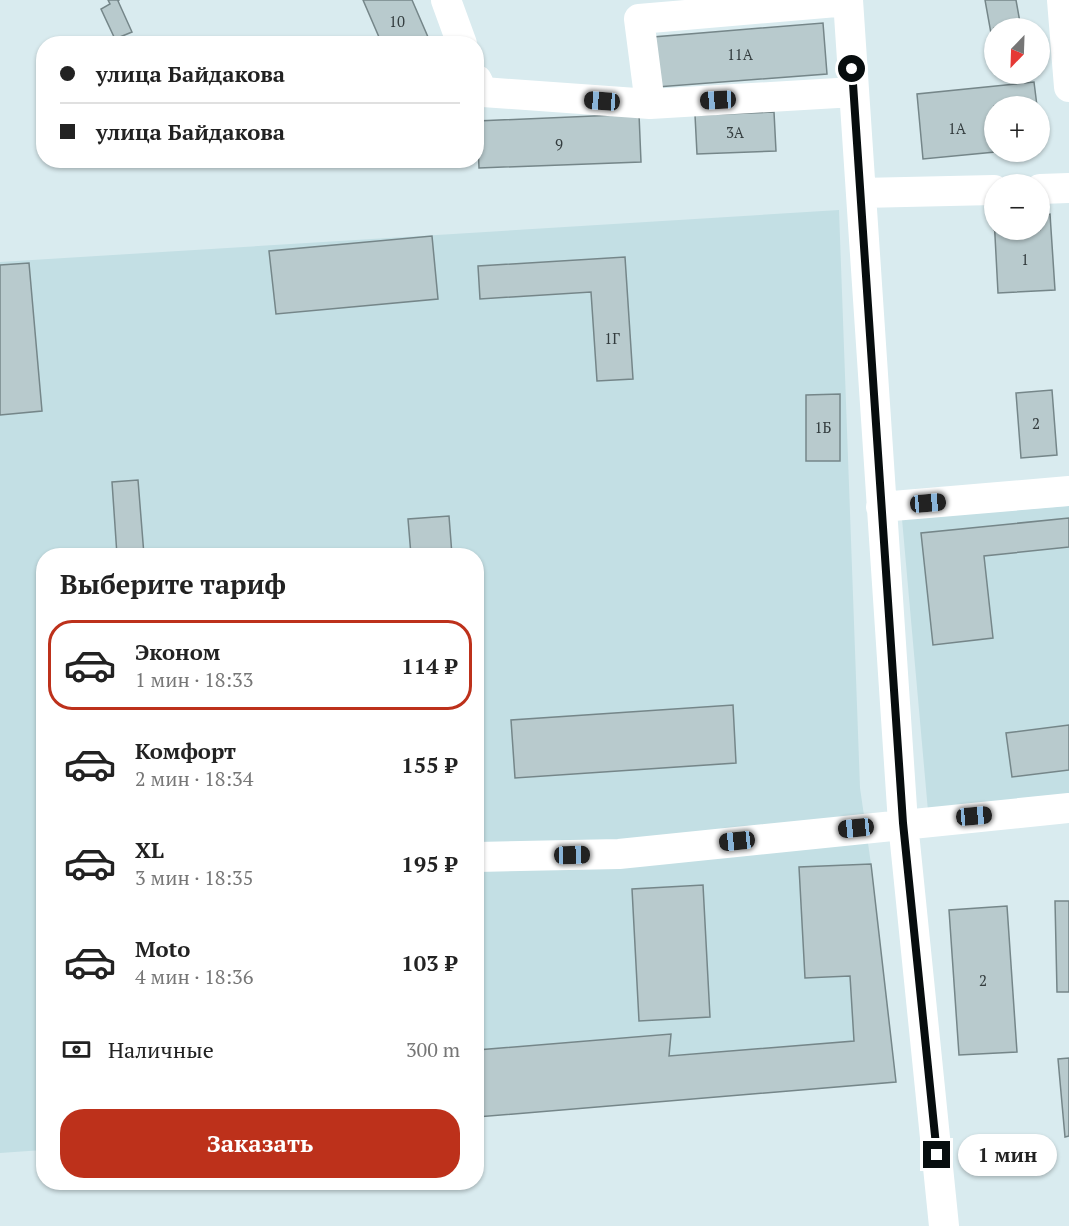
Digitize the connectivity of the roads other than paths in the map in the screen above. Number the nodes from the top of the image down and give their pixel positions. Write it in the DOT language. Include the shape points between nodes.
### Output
graph roads {
  1 [pos="446,0"];
  2 [pos="848,0"];
  3 [pos="1062,0"];
  4 [pos="742,5"];
  5 [pos="459,36"];
  6 [pos="1069,87"];
  7 [pos="484,92"];
  8 [pos="854,92"];
  9 [pos="650,104"];
  10 [pos="1069,188"];
  11 [pos="1050,189"];
  12 [pos="984,190"];
  13 [pos="861,194"];
  14 [pos="1069,491"];
  15 [pos="882,507"];
  16 [pos="1069,807"];
  17 [pos="903,823"];
  18 [pos="484,857"];
  19 [pos="944,1226"];
  1 -- 5 [label="street"];
  2 -- 4 [label="street"];
  2 -- 8 [label="street"];
  3 -- 6 [label="street"];
  4 -- 9 [label="street" via="639,19"];
  7 -- 9 [label="street"];
  8 -- 9 [label="street"];
  8 -- 13 [label="street"];
  10 -- 11 [label="street"];
  12 -- 13 [label="street"];
  13 -- 15 [label="street"];
  14 -- 15 [label="street"];
  15 -- 17 [label="street"];
  16 -- 17 [label="street"];
  17 -- 18 [label="street" via="619,854"];
  17 -- 19 [label="street"];
}
